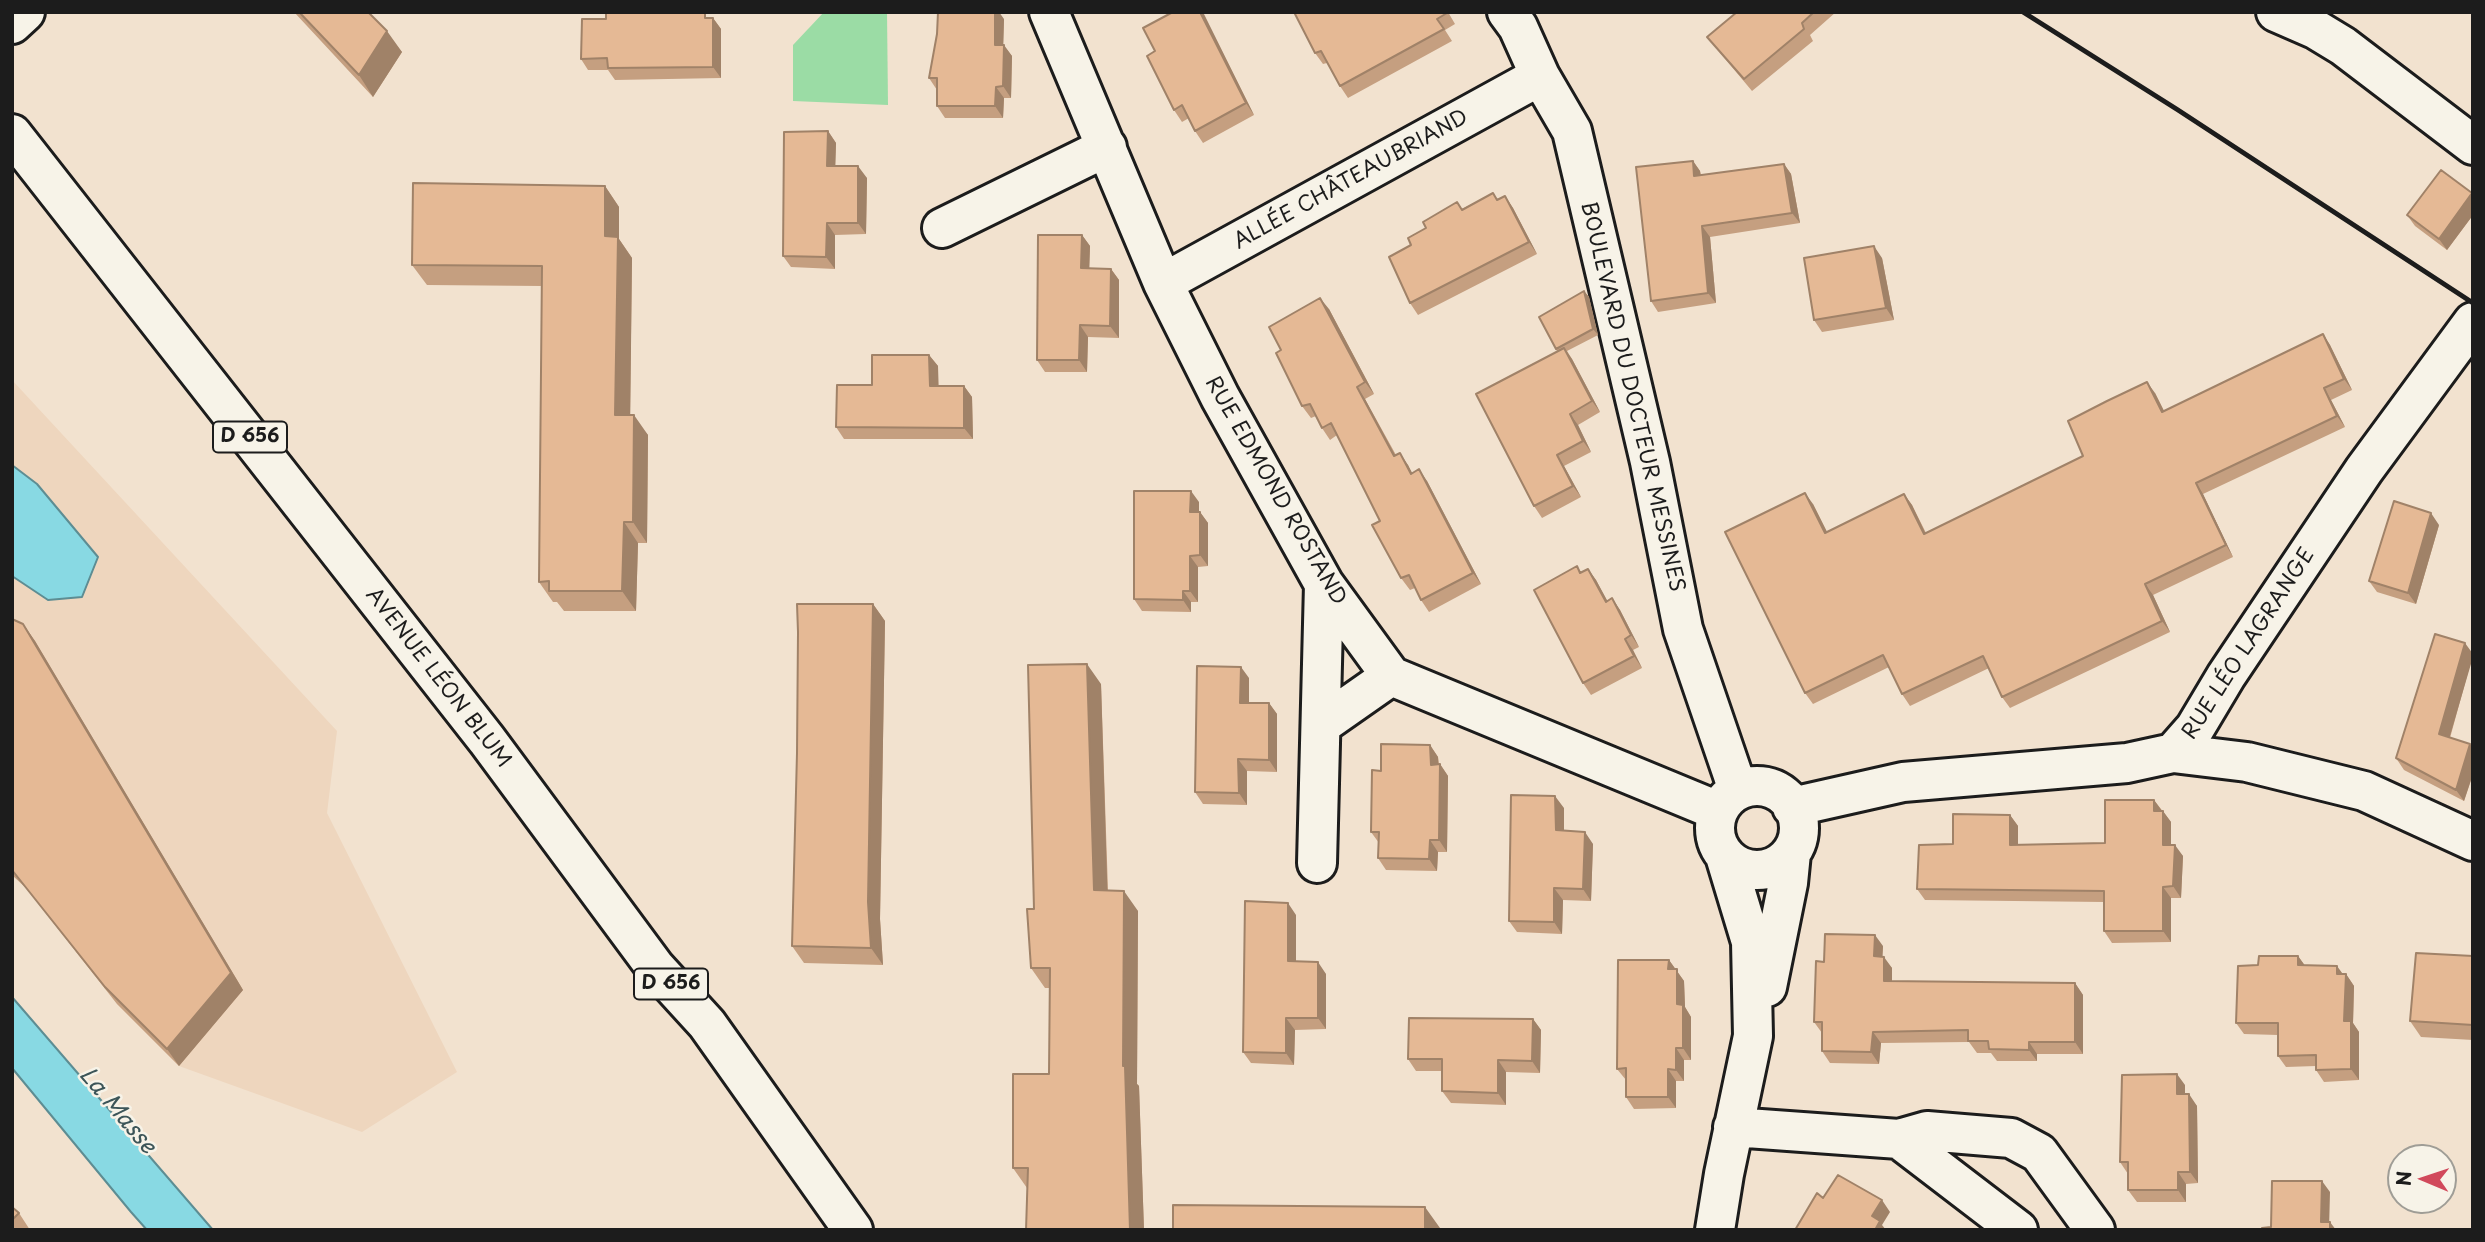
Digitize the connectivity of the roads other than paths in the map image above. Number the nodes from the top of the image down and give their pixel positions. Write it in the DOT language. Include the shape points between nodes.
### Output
graph roads {
  1 [pos="25,12"];
  2 [pos="1049,12"];
  3 [pos="1507,12"];
  4 [pos="2276,12"];
  5 [pos="12,24"];
  6 [pos="1540,76"];
  7 [pos="12,134"];
  8 [pos="2473,145"];
  9 [pos="1107,147"];
  10 [pos="942,228"];
  11 [pos="1163,283"];
  12 [pos="2473,322"];
  13 [pos="1324,584"];
  14 [pos="1391,676"];
  15 [pos="1321,725"];
  16 [pos="2173,753"];
  17 [pos="1728,800"];
  18 [pos="1793,807"];
  19 [pos="2473,841"];
  20 [pos="1791,853"];
  21 [pos="1725,856"];
  22 [pos="1317,863"];
  23 [pos="1753,1036"];
  24 [pos="1733,1127"];
  25 [pos="1899,1139"];
  26 [pos="853,1230"];
  27 [pos="1715,1230"];
  28 [pos="2018,1230"];
  29 [pos="2095,1230"];
  1 -- 5 [label="street"];
  2 -- 9 [label="street, RUE EDMOND ROSTAND"];
  3 -- 6 [label="street, BOULEVARD DU DOCTEUR MESSINES"];
  4 -- 8 [label="street" via="2343,47"];
  6 -- 11 [label="street, ALLÉE CHÂTEAUBRIAND"];
  6 -- 17 [label="street, BOULEVARD DU DOCTEUR MESSINES" via="1572,131 1650,462 1683,629"];
  7 -- 26 [label="street, AVENUE LÉON BLUM / D 656" via="488,740 654,967 707,1024"];
  9 -- 10 [label="street"];
  9 -- 11 [label="street, RUE EDMOND ROSTAND"];
  11 -- 13 [label="street, RUE EDMOND ROSTAND" via="1220,397"];
  12 -- 16 [label="street, RUE LÉO LAGRANGE" via="2364,470 2195,728"];
  13 -- 14 [label="street, RUE EDMOND ROSTAND"];
  13 -- 15 [label="street"];
  14 -- 15 [label="street"];
  14 -- 17 [label="street"];
  15 -- 22 [label="street"];
  16 -- 18 [label="street, RUE LÉO LAGRANGE" via="2127,763 1903,782"];
  16 -- 19 [label="street" via="2247,762 2364,790"];
  17 -- 18 [label="street" via="1763,786 1785,797"];
  17 -- 21 [label="street" via="1715,835"];
  18 -- 20 [label="street" via="1799,830"];
  20 -- 21 [label="street" via="1782,862 1758,871"];
  20 -- 23 [label="street" via="1769,982"];
  21 -- 23 [label="street" via="1751,942"];
  23 -- 24 [label="street"];
  24 -- 25 [label="street"];
  24 -- 27 [label="street"];
  25 -- 28 [label="street"];
  25 -- 29 [label="street" via="1927,1131 2011,1138 2039,1153"];
}
